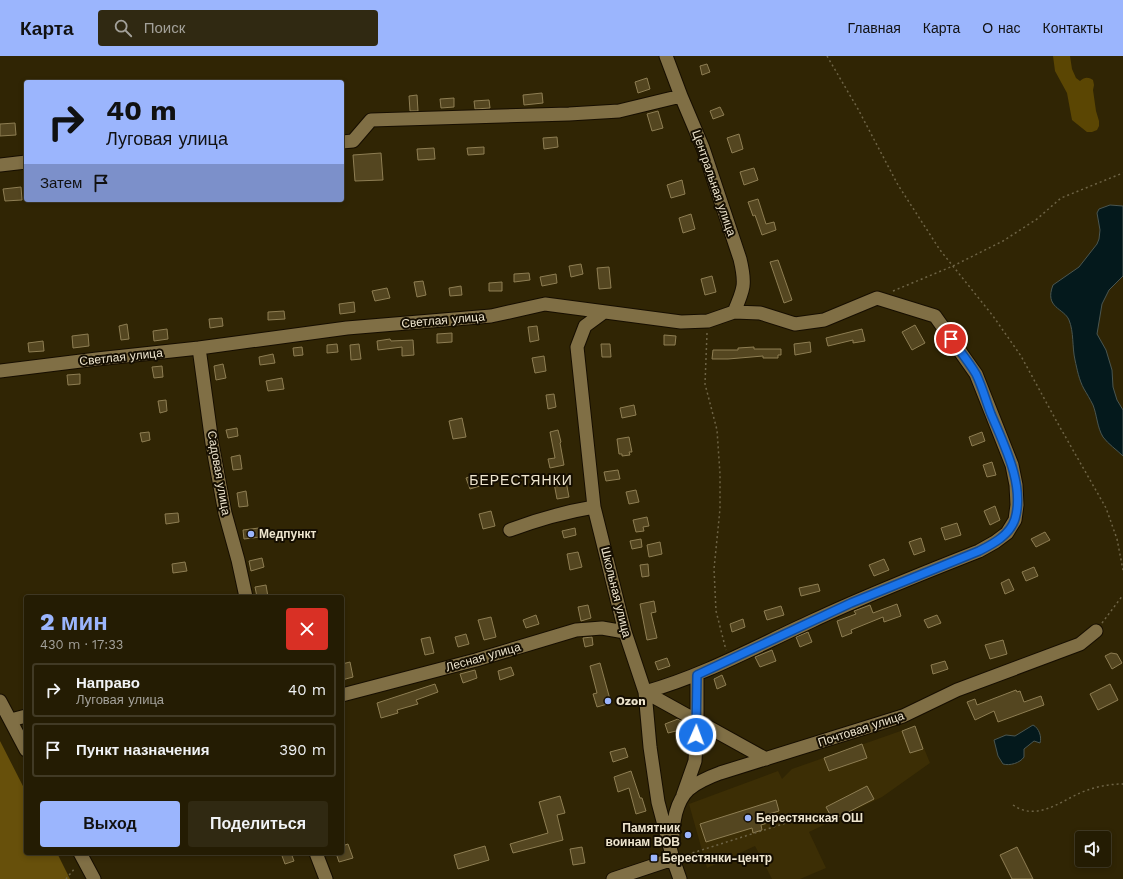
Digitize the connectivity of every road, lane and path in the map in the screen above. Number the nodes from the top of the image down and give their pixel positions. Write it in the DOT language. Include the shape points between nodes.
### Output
graph roads {
  1 [pos="666,56"];
  2 [pos="827,56"];
  3 [pos="681,96"];
  4 [pos="348,141"];
  5 [pos="24,162"];
  6 [pos="0,165"];
  7 [pos="1123,173"];
  8 [pos="952,266"];
  9 [pos="877,298"];
  10 [pos="604,312"];
  11 [pos="734,312"];
  12 [pos="708,321"];
  13 [pos="199,348"];
  14 [pos="0,371"];
  15 [pos="594,506"];
  16 [pos="510,530"];
  17 [pos="1123,570"];
  18 [pos="246,595"];
  19 [pos="1123,596"];
  20 [pos="1096,631"];
  21 [pos="625,632"];
  22 [pos="729,660"];
  23 [pos="697,675"];
  24 [pos="645,692"];
  25 [pos="344,694"];
  26 [pos="0,701"];
  27 [pos="24,716"];
  28 [pos="10,720"];
  29 [pos="697,722"];
  30 [pos="24,746"];
  31 [pos="766,759"];
  32 [pos="1123,784"];
  33 [pos="682,798"];
  34 [pos="1013,805"];
  35 [pos="786,823"];
  36 [pos="317,855"];
  37 [pos="82,856"];
  38 [pos="673,859"];
  39 [pos="66,879"];
  40 [pos="94,879"];
  41 [pos="326,879"];
  42 [pos="613,879"];
  43 [pos="680,879"];
  1 -- 3 [label="street, Центральная улица"];
  2 -- 8 [label="path" via="858,108 898,185"];
  3 -- 4 [label="street" via="619,111 371,120"];
  3 -- 11 [label="street, Центральная улица" via="703,148 744,276 743,292"];
  5 -- 6 [label="street"];
  7 -- 8 [label="path" via="1061,198 1037,219 1003,241"];
  8 -- 9 [label="path"];
  8 -- 17 [label="path" via="993,316 1021,356 1106,508 1117,539"];
  9 -- 11 [label="street, Светлая улица" via="824,320 795,324 760,313"];
  9 -- 22 [label="street" via="935,316 976,374 1012,465 1016,485 1015,520 1007,533 979,551 851,603"];
  10 -- 12 [label="street, Светлая улица" via="681,322"];
  10 -- 13 [label="street, Светлая улица" via="546,304 491,316 347,328"];
  10 -- 15 [label="street, Школьная улица" via="585,326 577,347"];
  11 -- 12 [label="street, Светлая улица"];
  12 -- 22 [label="path" via="705,384 717,430 720,474 720,509 714,569 716,611"];
  13 -- 14 [label="street, Светлая улица"];
  13 -- 18 [label="street, Садовая улица" via="212,443"];
  15 -- 16 [label="street" via="559,513"];
  15 -- 21 [label="street, Школьная улица"];
  19 -- 20 [label="path"];
  20 -- 31 [label="street, Почтовая улица" via="1080,644 957,690 903,716"];
  21 -- 24 [label="street, Школьная улица"];
  21 -- 25 [label="street, Лесная улица" via="602,628 576,630 476,660"];
  22 -- 23 [label="street"];
  23 -- 24 [label="street"];
  23 -- 29 [label="street"];
  24 -- 29 [label="street"];
  24 -- 38 [label="street, Школьная улица" via="658,802"];
  26 -- 28 [label="street"];
  27 -- 28 [label="street"];
  28 -- 30 [label="street"];
  29 -- 31 [label="street"];
  29 -- 33 [label="street" via="695,761"];
  31 -- 33 [label="street, Почтовая улица" via="702,780 689,789"];
  32 -- 34 [label="path" via="1096,787 1038,811 1026,812"];
  33 -- 38 [label="street, Почтовая улица" via="674,824"];
  35 -- 38 [label="path"];
  36 -- 41 [label="street"];
  37 -- 39 [label="path"];
  37 -- 40 [label="street"];
  38 -- 42 [label="street"];
  38 -- 43 [label="street, Школьная улица"];
}
